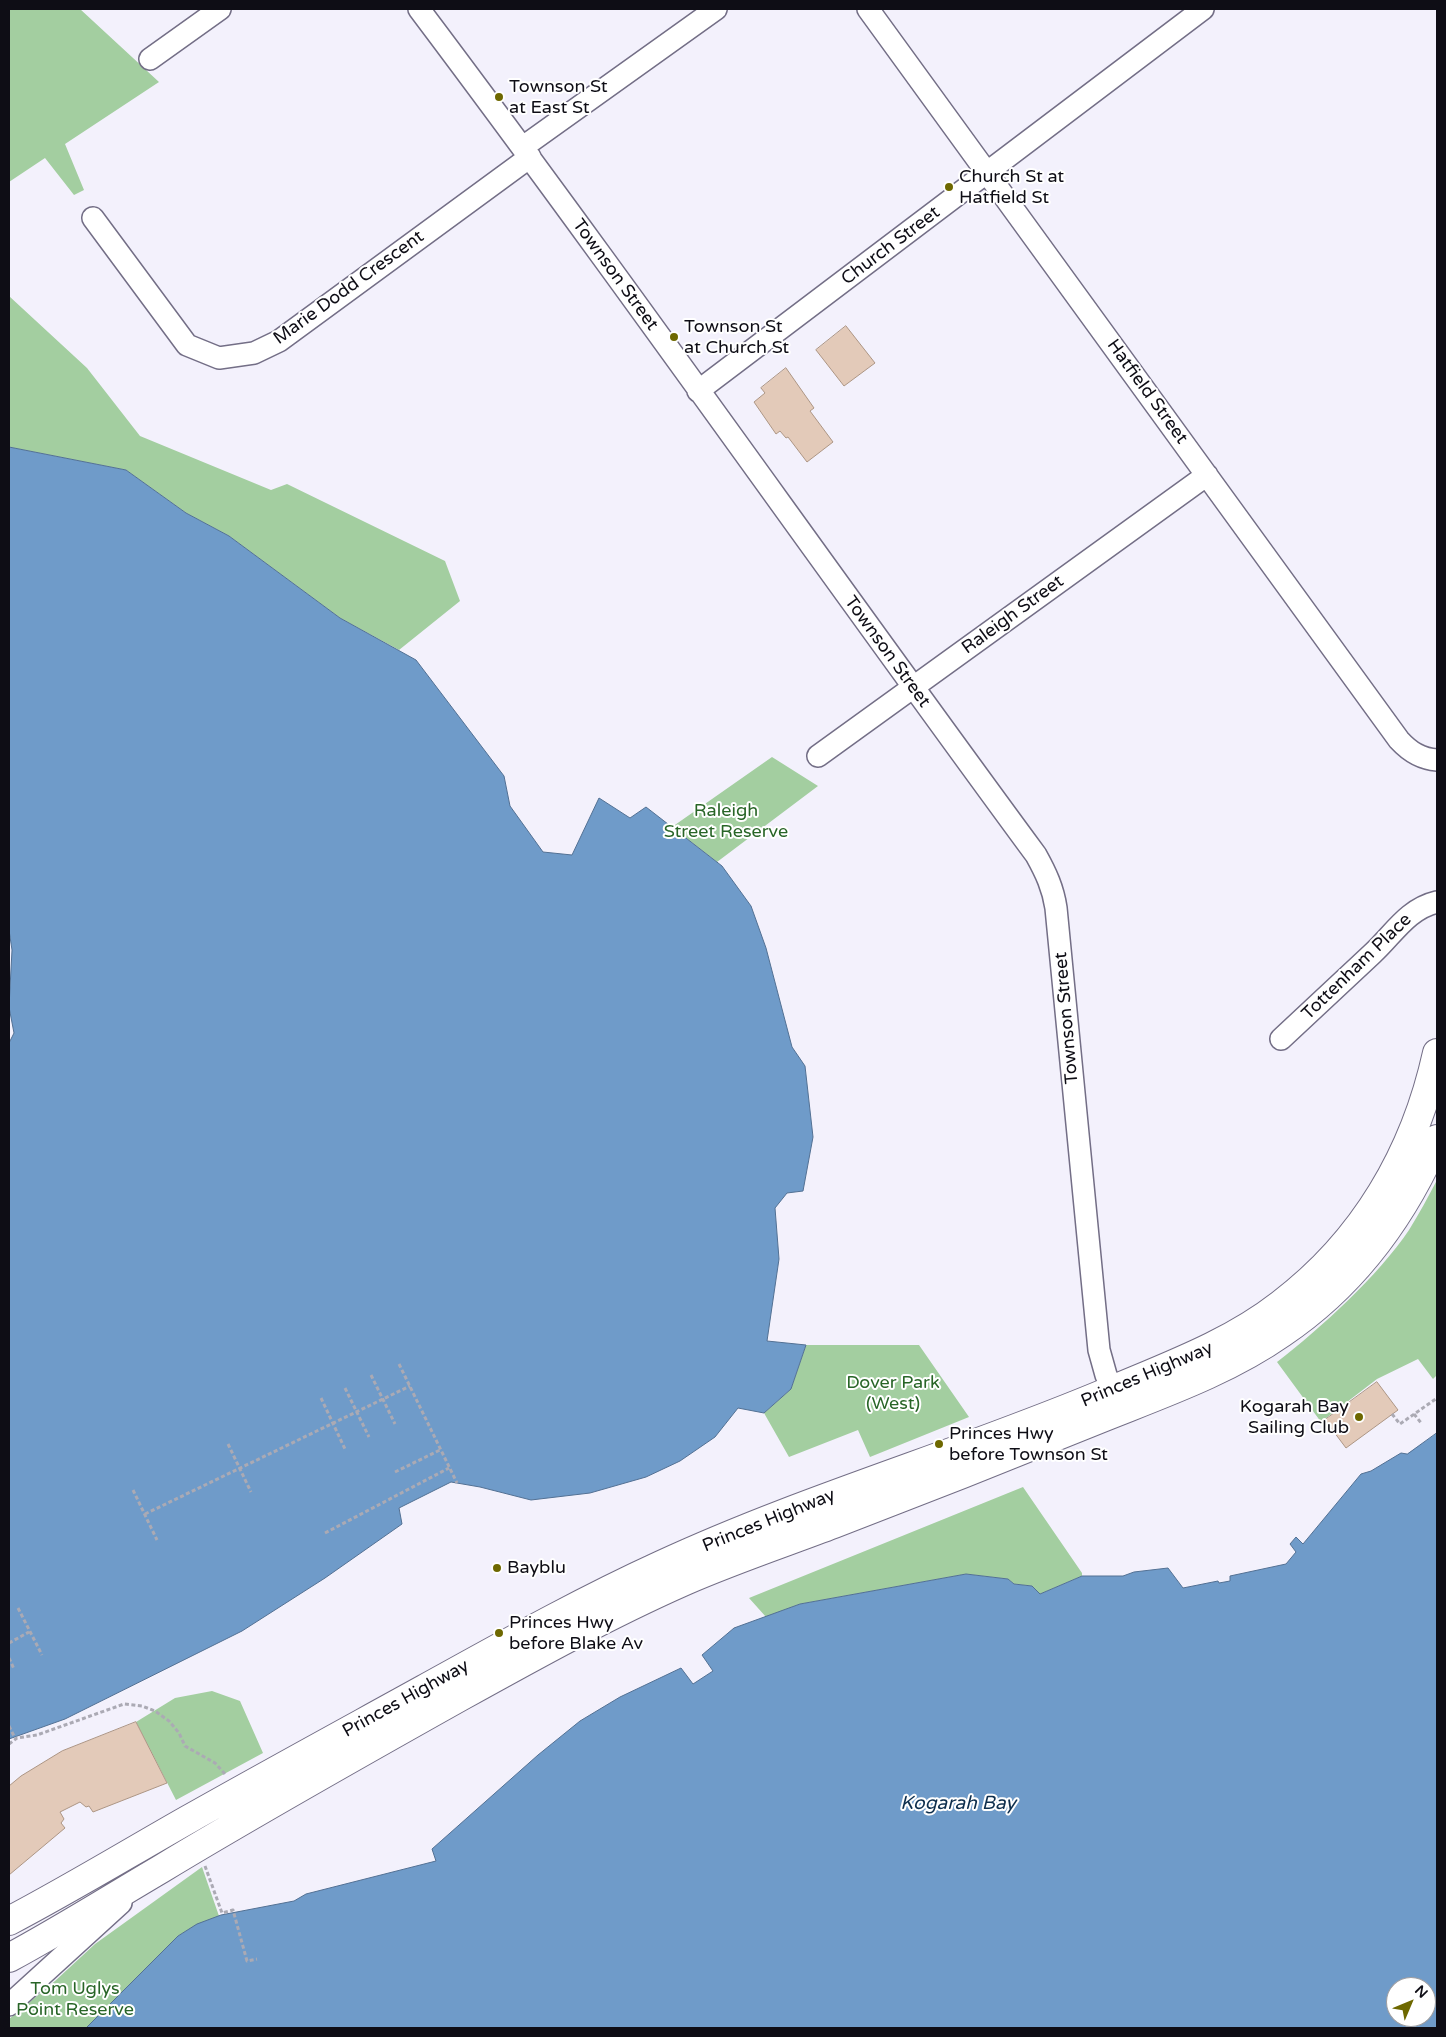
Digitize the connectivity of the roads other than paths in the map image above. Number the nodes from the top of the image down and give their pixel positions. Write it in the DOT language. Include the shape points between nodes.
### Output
graph roads {
  1 [pos="220,9"];
  2 [pos="419,9"];
  3 [pos="716,9"];
  4 [pos="868,9"];
  5 [pos="1202,9"];
  6 [pos="150,59"];
  7 [pos="527,152"];
  8 [pos="987,173"];
  9 [pos="93,218"];
  10 [pos="698,391"];
  11 [pos="1207,475"];
  12 [pos="912,687"];
  13 [pos="818,756"];
  14 [pos="1437,760"];
  15 [pos="1437,902"];
  16 [pos="1281,1039"];
  17 [pos="1437,1053"];
  18 [pos="1437,1139"];
  19 [pos="1113,1390"];
  20 [pos="160,1870"];
  21 [pos="9,1921"];
  22 [pos="9,1958"];
  23 [pos="9,2005"];
  1 -- 6 [label="street"];
  2 -- 7 [label="street, Townson Street"];
  3 -- 7 [label="street, Marie Dodd Crescent"];
  4 -- 8 [label="street, Hatfield Street"];
  5 -- 8 [label="street, Church Street"];
  7 -- 9 [label="street, Marie Dodd Crescent" via="279,341 254,353 219,358 187,345"];
  7 -- 10 [label="street, Townson Street"];
  8 -- 10 [label="street, Church Street"];
  8 -- 11 [label="street, Hatfield Street"];
  10 -- 12 [label="street, Townson Street"];
  11 -- 12 [label="street, Raleigh Street"];
  11 -- 14 [label="street, Hatfield Street" via="1399,740 1414,754"];
  12 -- 13 [label="street, Raleigh Street"];
  12 -- 19 [label="street, Townson Street" via="1036,855 1053,891 1099,1350"];
  15 -- 16 [label="street, Tottenham Place" via="1421,908 1399,924 1384,943"];
  17 -- 19 [label="highway, Princes Highway" via="1419,1118 1402,1157 1384,1190 1340,1251 1298,1291 1251,1326 1199,1353"];
  18 -- 20 [label="highway, Princes Highway" via="1409,1196 1375,1246 1315,1308 1261,1347 1141,1402 941,1483 686,1580 541,1652 347,1759"];
  19 -- 21 [label="highway, Princes Highway" via="757,1524 660,1565 507,1643"];
  20 -- 22 [label="highway, Princes Highway"];
  20 -- 23 [label="street"];
}
